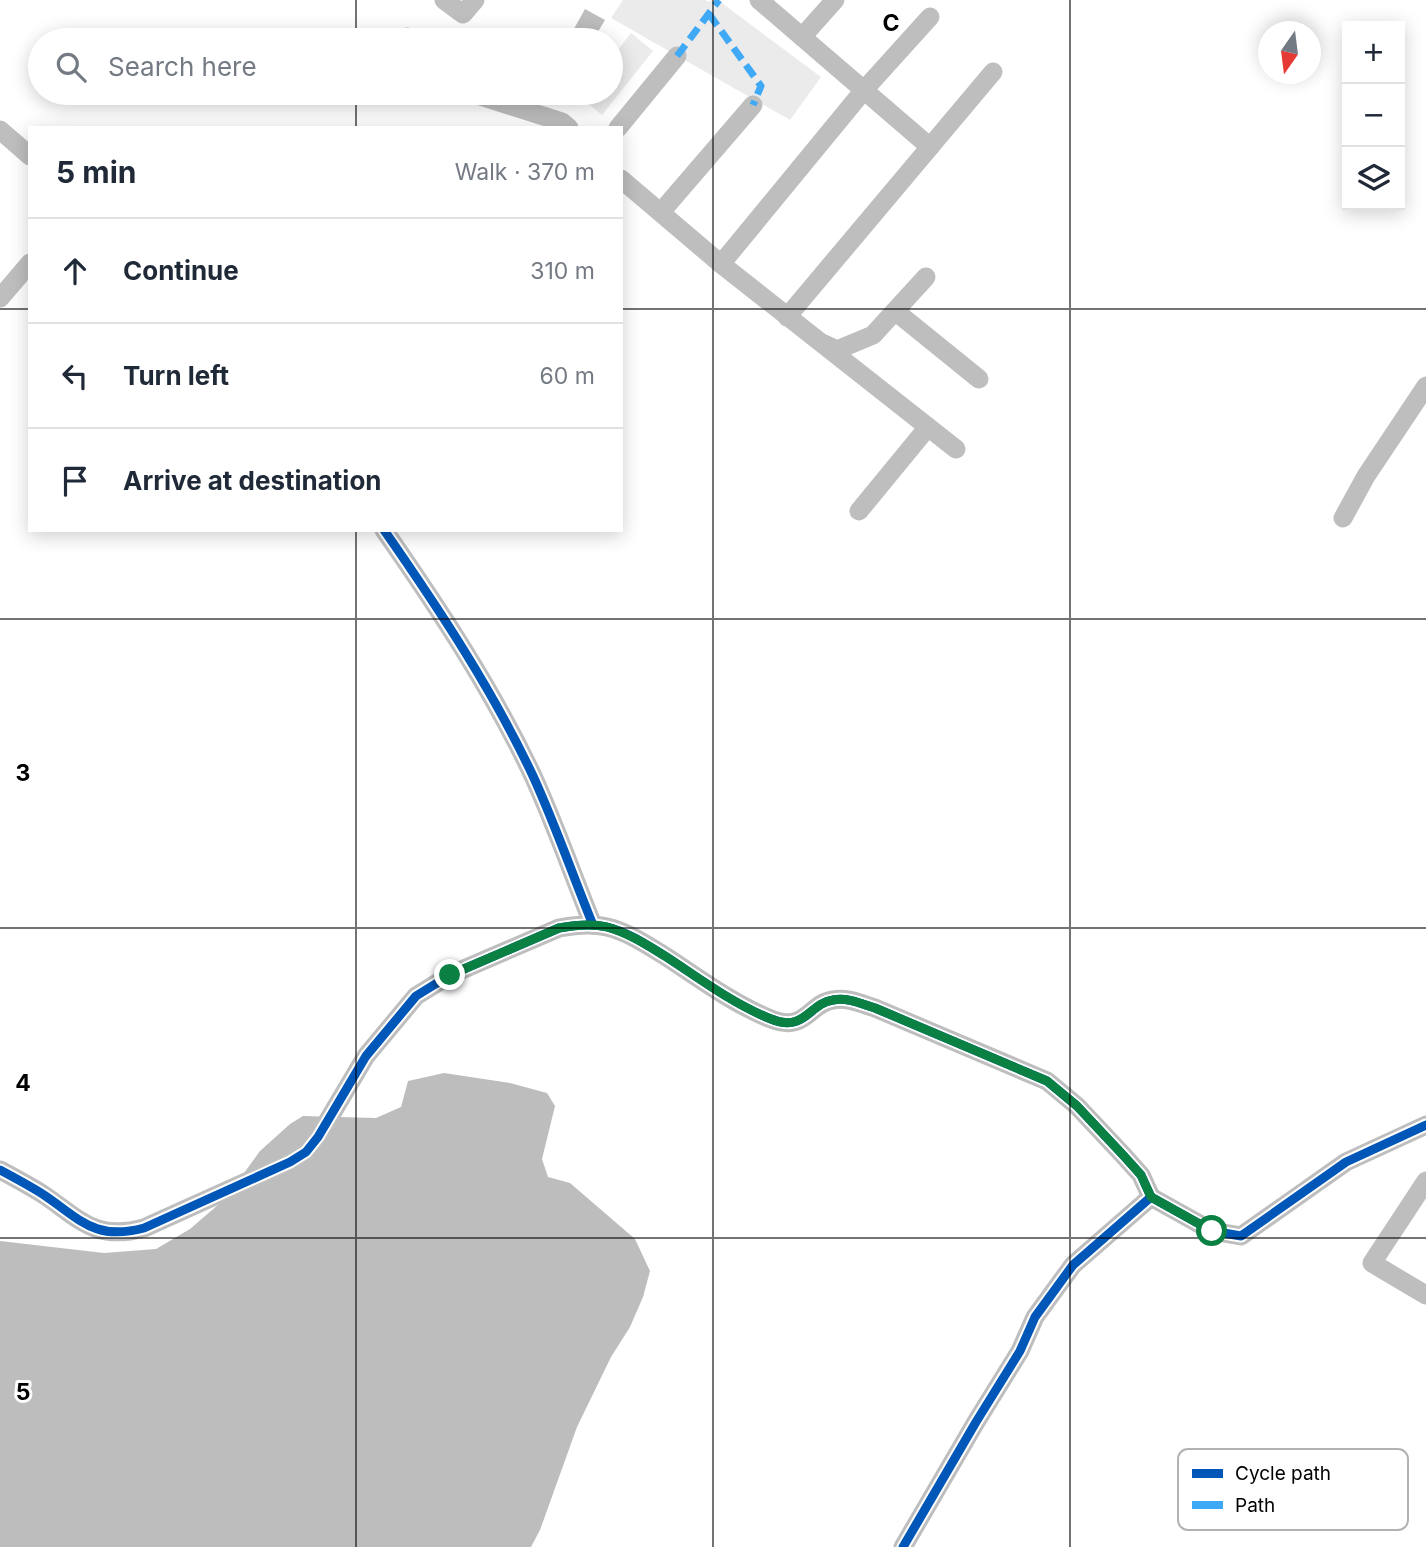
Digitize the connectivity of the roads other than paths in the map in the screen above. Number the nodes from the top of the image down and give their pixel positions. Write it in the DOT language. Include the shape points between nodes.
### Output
graph roads {
  1 [pos="444,0"];
  2 [pos="475,0"];
  3 [pos="759,0"];
  4 [pos="835,0"];
  5 [pos="930,17"];
  6 [pos="802,37"];
  7 [pos="677,55"];
  8 [pos="993,72"];
  9 [pos="864,90"];
  10 [pos="509,105"];
  11 [pos="753,105"];
  12 [pos="567,126"];
  13 [pos="620,126"];
  14 [pos="0,130"];
  15 [pos="930,147"];
  16 [pos="28,154"];
  17 [pos="623,180"];
  18 [pos="661,212"];
  19 [pos="721,264"];
  20 [pos="28,265"];
  21 [pos="926,277"];
  22 [pos="0,298"];
  23 [pos="894,311"];
  24 [pos="787,317"];
  25 [pos="815,339"];
  26 [pos="979,379"];
  27 [pos="1426,386"];
  28 [pos="928,428"];
  29 [pos="956,449"];
  30 [pos="859,511"];
  31 [pos="1343,518"];
  32 [pos="385,532"];
  33 [pos="593,925"];
  34 [pos="1426,1125"];
  35 [pos="0,1170"];
  36 [pos="1426,1181"];
  37 [pos="1151,1197"];
  38 [pos="1426,1295"];
  39 [pos="903,1547"];
  1 -- 2 [label="street" via="463,14"];
  3 -- 6 [label="street"];
  4 -- 6 [label="street"];
  5 -- 9 [label="street"];
  6 -- 9 [label="street"];
  7 -- 13 [label="street"];
  8 -- 15 [label="street"];
  9 -- 15 [label="street"];
  9 -- 19 [label="street"];
  10 -- 12 [label="street"];
  11 -- 18 [label="street"];
  14 -- 16 [label="street"];
  15 -- 24 [label="street"];
  17 -- 18 [label="street"];
  18 -- 19 [label="street"];
  19 -- 24 [label="street"];
  20 -- 22 [label="street"];
  21 -- 23 [label="street"];
  23 -- 25 [label="street" via="873,335 836,350"];
  23 -- 26 [label="street"];
  24 -- 25 [label="street"];
  25 -- 28 [label="street"];
  27 -- 31 [label="street"];
  28 -- 29 [label="street"];
  28 -- 30 [label="street"];
  32 -- 33 [label="street" via="500,711 534,778"];
  33 -- 35 [label="street" via="559,928 450,975 416,996 366,1056 306,1152 144,1227 126,1233 96,1229"];
  33 -- 37 [label="street" via="644,943 775,1021 801,1020 836,999 852,1001 1047,1081 1077,1106 1141,1175"];
  34 -- 37 [label="street" via="1346,1162 1241,1236 1212,1231"];
  36 -- 38 [label="street" via="1372,1263"];
  37 -- 39 [label="street" via="1073,1265 1035,1317 1020,1351"];
}
